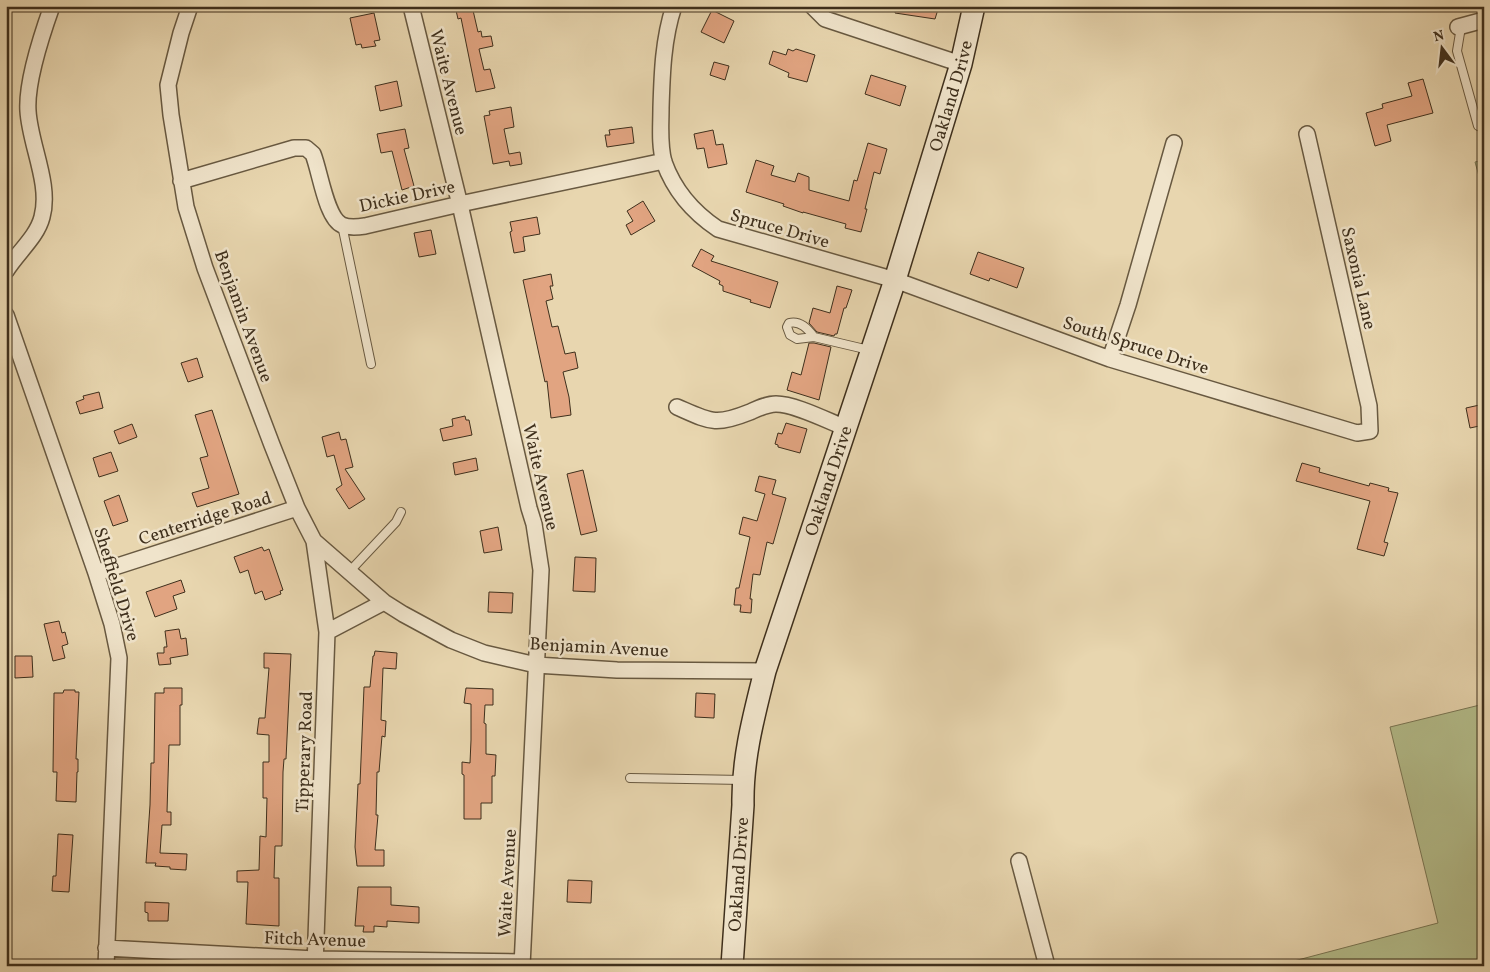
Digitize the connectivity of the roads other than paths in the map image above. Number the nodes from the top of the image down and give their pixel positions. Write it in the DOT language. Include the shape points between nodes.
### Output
graph roads {
  1 [pos="52,6"];
  2 [pos="190,6"];
  3 [pos="411,6"];
  4 [pos="674,6"];
  5 [pos="812,6"];
  6 [pos="974,6"];
  7 [pos="1484,20"];
  8 [pos="1460,27"];
  9 [pos="961,64"];
  10 [pos="1484,128"];
  11 [pos="1307,134"];
  12 [pos="1174,143"];
  13 [pos="664,161"];
  14 [pos="181,181"];
  15 [pos="460,204"];
  16 [pos="342,225"];
  17 [pos="6,271"];
  18 [pos="895,280"];
  19 [pos="6,315"];
  20 [pos="814,337"];
  21 [pos="872,351"];
  22 [pos="1110,359"];
  23 [pos="371,364"];
  24 [pos="677,407"];
  25 [pos="846,428"];
  26 [pos="1370,431"];
  27 [pos="297,508"];
  28 [pos="400,512"];
  29 [pos="314,541"];
  30 [pos="349,572"];
  31 [pos="96,573"];
  32 [pos="384,602"];
  33 [pos="327,632"];
  34 [pos="536,665"];
  35 [pos="765,671"];
  36 [pos="630,778"];
  37 [pos="743,780"];
  38 [pos="1019,861"];
  39 [pos="106,948"];
  40 [pos="315,962"];
  41 [pos="522,964"];
  42 [pos="106,966"];
  43 [pos="732,966"];
  44 [pos="1047,966"];
  1 -- 17 [label="street" via="42,34 28,109 45,197 42,217 36,231"];
  2 -- 14 [label="street, Benjamin Avenue" via="168,85"];
  3 -- 15 [label="street, Waite Avenue"];
  4 -- 13 [label="street, Spruce Drive" via="662,67 660,140"];
  5 -- 9 [label="street" via="825,19"];
  6 -- 9 [label="main road, Oakland Drive"];
  7 -- 8 [label="street"];
  8 -- 10 [label="lane" via="1457,51 1478,126"];
  9 -- 18 [label="main road, Oakland Drive"];
  11 -- 26 [label="street, Saxonia Lane" via="1369,406"];
  12 -- 22 [label="street"];
  13 -- 15 [label="street, Dickie Drive"];
  13 -- 18 [label="street, Spruce Drive" via="688,203 700,218 718,230"];
  14 -- 16 [label="street, Dickie Drive" via="294,148 306,148 313,154 330,210"];
  14 -- 27 [label="street, Benjamin Avenue" via="205,268"];
  15 -- 16 [label="street, Dickie Drive" via="365,226"];
  15 -- 34 [label="street, Waite Avenue" via="534,524 541,570"];
  16 -- 23 [label="lane"];
  18 -- 21 [label="main road, Oakland Drive"];
  18 -- 22 [label="street, South Spruce Drive"];
  19 -- 31 [label="street, Sheffield Drive"];
  20 -- 21 [label="lane"];
  21 -- 25 [label="main road, Oakland Drive"];
  22 -- 26 [label="street, South Spruce Drive" via="1357,433"];
  24 -- 25 [label="street" via="715,422 766,405 781,404"];
  25 -- 35 [label="main road, Oakland Drive"];
  27 -- 29 [label="street, Benjamin Avenue"];
  27 -- 31 [label="street, Centerridge Road"];
  28 -- 30 [label="lane" via="396,522"];
  29 -- 30 [label="street, Benjamin Avenue"];
  29 -- 33 [label="street, Tipperary Road"];
  30 -- 32 [label="street, Benjamin Avenue"];
  31 -- 39 [label="street, Sheffield Drive" via="119,658"];
  32 -- 33 [label="street"];
  32 -- 34 [label="street, Benjamin Avenue" via="451,640 484,653"];
  33 -- 40 [label="street, Tipperary Road"];
  34 -- 35 [label="street, Benjamin Avenue" via="617,670"];
  34 -- 41 [label="street, Waite Avenue"];
  35 -- 37 [label="main road, Oakland Drive"];
  36 -- 37 [label="lane"];
  37 -- 43 [label="main road, Oakland Drive"];
  38 -- 44 [label="street"];
  39 -- 40 [label="street, Fitch Avenue"];
  39 -- 42 [label="street, Sheffield Drive"];
  40 -- 41 [label="street, Fitch Avenue"];
}
